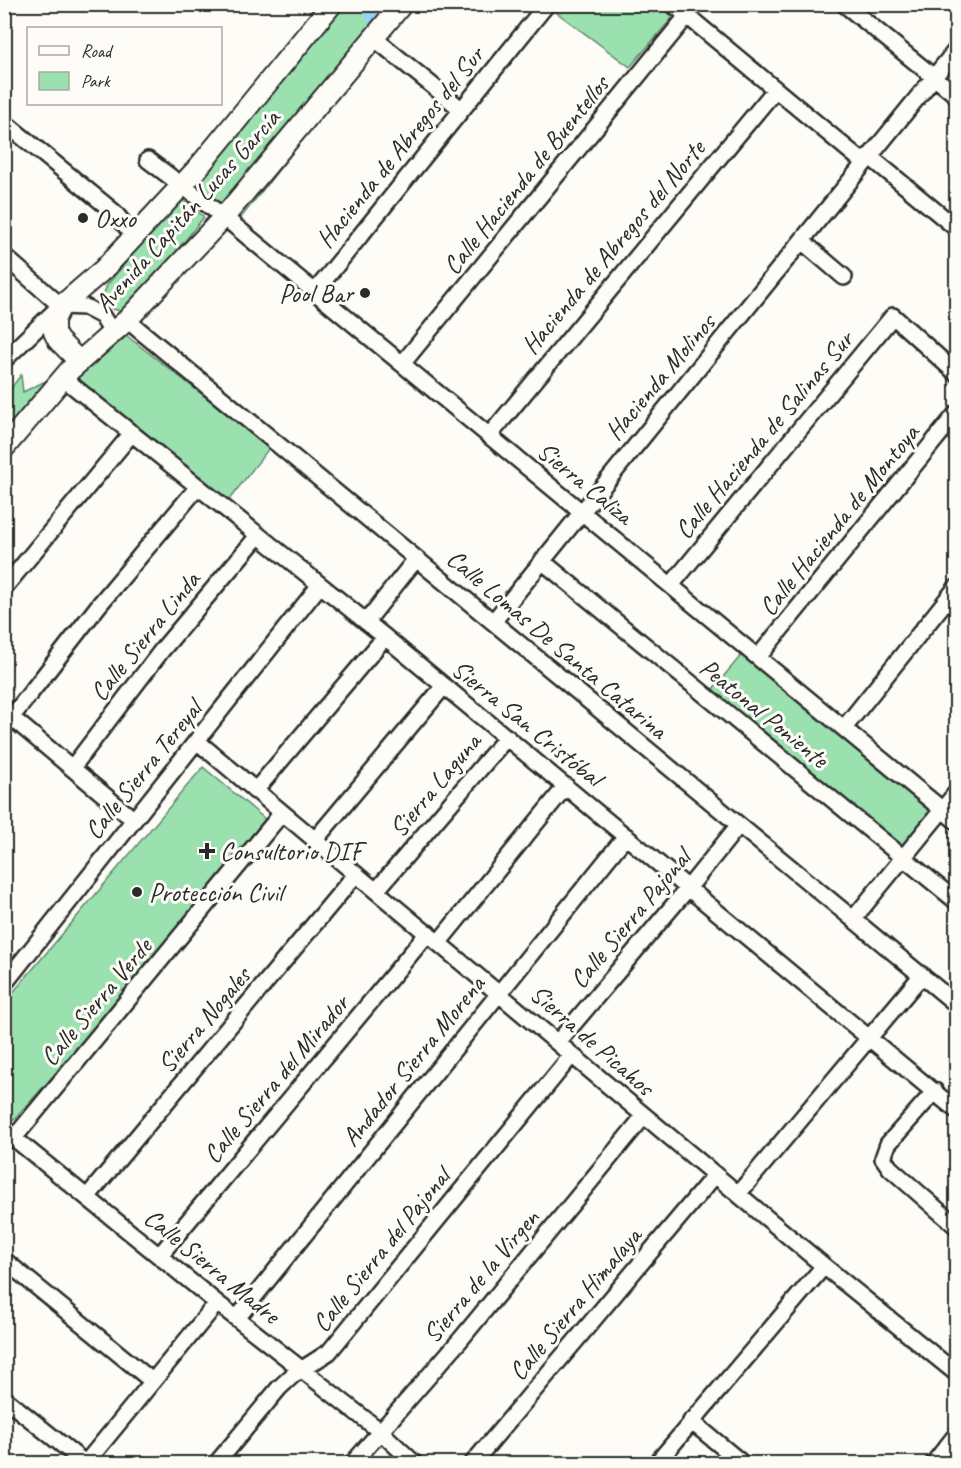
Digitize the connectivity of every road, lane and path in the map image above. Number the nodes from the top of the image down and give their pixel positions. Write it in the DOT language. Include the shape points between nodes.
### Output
graph roads {
  1 [pos="332,4"];
  2 [pos="402,4"];
  3 [pos="547,4"];
  4 [pos="673,4"];
  5 [pos="844,4"];
  6 [pos="687,16"];
  7 [pos="374,38"];
  8 [pos="957,50"];
  9 [pos="933,79"];
  10 [pos="775,90"];
  11 [pos="957,95"];
  12 [pos="462,109"];
  13 [pos="4,122"];
  14 [pos="866,159"];
  15 [pos="148,160"];
  16 [pos="180,185"];
  17 [pos="224,217"];
  18 [pos="957,228"];
  19 [pos="134,236"];
  20 [pos="802,242"];
  21 [pos="4,256"];
  22 [pos="844,277"];
  23 [pos="314,293"];
  24 [pos="61,306"];
  25 [pos="127,320"];
  26 [pos="112,334"];
  27 [pos="4,360"];
  28 [pos="80,361"];
  29 [pos="402,364"];
  30 [pos="957,373"];
  31 [pos="63,378"];
  32 [pos="957,414"];
  33 [pos="132,433"];
  34 [pos="489,436"];
  35 [pos="4,448"];
  36 [pos="197,488"];
  37 [pos="580,511"];
  38 [pos="257,537"];
  39 [pos="416,559"];
  40 [pos="542,561"];
  41 [pos="672,584"];
  42 [pos="320,585"];
  43 [pos="4,588"];
  44 [pos="957,588"];
  45 [pos="366,622"];
  46 [pos="493,622"];
  47 [pos="385,637"];
  48 [pos="759,656"];
  49 [pos="444,686"];
  50 [pos="8,715"];
  51 [pos="844,728"];
  52 [pos="507,737"];
  53 [pos="198,742"];
  54 [pos="72,768"];
  55 [pos="566,786"];
  56 [pos="255,791"];
  57 [pos="957,793"];
  58 [pos="943,810"];
  59 [pos="282,813"];
  60 [pos="134,820"];
  61 [pos="957,821"];
  62 [pos="738,826"];
  63 [pos="626,836"];
  64 [pos="315,840"];
  65 [pos="904,858"];
  66 [pos="356,874"];
  67 [pos="689,887"];
  68 [pos="376,891"];
  69 [pos="957,901"];
  70 [pos="854,918"];
  71 [pos="434,938"];
  72 [pos="922,975"];
  73 [pos="4,984"];
  74 [pos="500,992"];
  75 [pos="957,1004"];
  76 [pos="871,1038"];
  77 [pos="558,1042"];
  78 [pos="572,1055"];
  79 [pos="935,1092"];
  80 [pos="957,1110"];
  81 [pos="644,1116"];
  82 [pos="9,1134"];
  83 [pos="715,1175"];
  84 [pos="738,1194"];
  85 [pos="88,1196"];
  86 [pos="957,1226"];
  87 [pos="160,1255"];
  88 [pos="4,1260"];
  89 [pos="824,1266"];
  90 [pos="217,1303"];
  91 [pos="238,1317"];
  92 [pos="302,1370"];
  93 [pos="957,1373"];
  94 [pos="152,1381"];
  95 [pos="6,1403"];
  96 [pos="691,1421"];
  97 [pos="380,1431"];
  98 [pos="957,1435"];
  99 [pos="86,1463"];
  100 [pos="216,1464"];
  101 [pos="352,1464"];
  102 [pos="416,1464"];
  103 [pos="472,1464"];
  104 [pos="656,1464"];
  105 [pos="743,1464"];
  106 [pos="933,1464"];
  1 -- 16 [label="street, Avenida Capitán Lucas García" via="215,149"];
  2 -- 7 [label="street, Avenida Capitán Lucas García"];
  3 -- 12 [label="street, Hacienda de Abregos del Sur"];
  4 -- 6 [label="street"];
  5 -- 9 [label="street"];
  6 -- 10 [label="street"];
  6 -- 29 [label="street, Calle Hacienda de Buentellos"];
  7 -- 12 [label="street"];
  7 -- 17 [label="street, Avenida Capitán Lucas García"];
  8 -- 9 [label="street, Hacienda Molinos"];
  9 -- 11 [label="street"];
  9 -- 14 [label="street, Hacienda Molinos"];
  10 -- 14 [label="street"];
  10 -- 34 [label="street, Hacienda de Abregos del Norte"];
  12 -- 23 [label="street, Hacienda de Abregos del Sur"];
  13 -- 19 [label="street" via="114,212"];
  14 -- 18 [label="street"];
  14 -- 20 [label="street, Hacienda Molinos"];
  15 -- 16 [label="street, Sierra Caliza"];
  16 -- 17 [label="street, Sierra Caliza"];
  16 -- 19 [label="street, Avenida Capitán Lucas García"];
  17 -- 23 [label="street, Sierra Caliza"];
  17 -- 25 [label="street, Avenida Capitán Lucas García"];
  19 -- 24 [label="street, Avenida Capitán Lucas García" via="104,269"];
  20 -- 22 [label="street"];
  20 -- 37 [label="street, Hacienda Molinos"];
  21 -- 24 [label="street"];
  23 -- 29 [label="street, Sierra Caliza"];
  24 -- 26 [label="street" via="93,309 107,321"];
  24 -- 27 [label="street"];
  24 -- 28 [label="street" via="54,320 54,332"];
  25 -- 26 [label="street, Avenida Capitán Lucas García"];
  25 -- 39 [label="street, Calle Lomas De Santa Catarina"];
  26 -- 28 [label="street, Avenida Capitán Lucas García"];
  28 -- 31 [label="street, Avenida Capitán Lucas García"];
  29 -- 34 [label="street, Sierra Caliza"];
  30 -- 41 [label="street, Calle Hacienda de Salinas Sur" via="893,316"];
  31 -- 33 [label="street, Sierra San Cristóbal"];
  31 -- 35 [label="street, Avenida Capitán Lucas García"];
  32 -- 48 [label="street, Calle Hacienda de Montoya"];
  33 -- 36 [label="street, Sierra San Cristóbal"];
  33 -- 43 [label="street"];
  34 -- 37 [label="street, Sierra Caliza"];
  36 -- 38 [label="street, Sierra San Cristóbal"];
  36 -- 50 [label="street"];
  37 -- 40 [label="street, Hacienda Molinos"];
  37 -- 41 [label="street, Sierra Caliza"];
  38 -- 42 [label="street, Sierra San Cristóbal"];
  38 -- 54 [label="street, Calle Sierra Linda" via="162,650"];
  39 -- 45 [label="street"];
  39 -- 46 [label="street, Calle Lomas De Santa Catarina"];
  40 -- 46 [label="street, Hacienda Molinos"];
  40 -- 65 [label="street, Peatonal Poniente"];
  41 -- 48 [label="street, Sierra Caliza"];
  42 -- 45 [label="street, Sierra San Cristóbal"];
  42 -- 53 [label="street, Calle Sierra Tereyal"];
  44 -- 51 [label="street"];
  45 -- 47 [label="street, Sierra San Cristóbal"];
  46 -- 62 [label="street, Calle Lomas De Santa Catarina"];
  47 -- 49 [label="street, Sierra San Cristóbal"];
  47 -- 56 [label="street"];
  48 -- 51 [label="street, Sierra Caliza"];
  49 -- 52 [label="street, Sierra San Cristóbal"];
  49 -- 64 [label="street"];
  50 -- 54 [label="street"];
  51 -- 58 [label="street, Sierra Caliza"];
  52 -- 55 [label="street, Sierra San Cristóbal"];
  52 -- 68 [label="street, Sierra Laguna"];
  53 -- 56 [label="street, Sierra de Picahos"];
  53 -- 60 [label="street, Calle Sierra Tereyal"];
  54 -- 60 [label="street"];
  55 -- 63 [label="street, Sierra San Cristóbal"];
  55 -- 71 [label="street, Calle Sierra del Mirador"];
  56 -- 59 [label="street, Sierra de Picahos"];
  57 -- 58 [label="street"];
  58 -- 61 [label="street, Sierra Caliza"];
  58 -- 65 [label="street"];
  59 -- 64 [label="street, Sierra de Picahos"];
  59 -- 82 [label="street, Calle Sierra Verde"];
  60 -- 73 [label="street, Calle Sierra Tereyal"];
  62 -- 67 [label="street, Calle Sierra Pajonal"];
  62 -- 70 [label="street, Calle Lomas De Santa Catarina"];
  63 -- 67 [label="street, Sierra San Cristóbal"];
  63 -- 74 [label="street, Andador Sierra Morena"];
  64 -- 66 [label="street, Sierra de Picahos"];
  65 -- 69 [label="street, Peatonal Poniente"];
  65 -- 70 [label="street"];
  66 -- 68 [label="street, Sierra de Picahos"];
  66 -- 85 [label="street, Sierra Nogales"];
  67 -- 76 [label="street, Sierra San Cristóbal"];
  67 -- 77 [label="street, Calle Sierra Pajonal"];
  68 -- 71 [label="street, Sierra de Picahos"];
  70 -- 72 [label="street, Calle Lomas De Santa Catarina"];
  71 -- 74 [label="street, Sierra de Picahos"];
  71 -- 87 [label="street, Calle Sierra del Mirador"];
  72 -- 75 [label="street, Calle Lomas De Santa Catarina"];
  72 -- 76 [label="street"];
  74 -- 77 [label="street, Sierra de Picahos"];
  74 -- 91 [label="street, Andador Sierra Morena"];
  76 -- 79 [label="street, Sierra San Cristóbal"];
  76 -- 84 [label="street"];
  77 -- 78 [label="street, Sierra de Picahos"];
  78 -- 81 [label="street, Sierra de Picahos"];
  78 -- 92 [label="street, Calle Sierra del Pajonal" via="329,1353"];
  79 -- 80 [label="street, Sierra San Cristóbal"];
  79 -- 86 [label="street" via="888,1144 883,1158"];
  81 -- 83 [label="street, Sierra de Picahos"];
  81 -- 97 [label="street, Sierra de la Virgen"];
  82 -- 85 [label="street, Calle Sierra Madre"];
  83 -- 84 [label="street, Sierra de Picahos"];
  83 -- 103 [label="street, Calle Sierra Himalaya"];
  84 -- 89 [label="street, Sierra de Picahos"];
  85 -- 87 [label="street, Calle Sierra Madre"];
  87 -- 90 [label="street, Calle Sierra Madre"];
  88 -- 94 [label="street"];
  89 -- 93 [label="street, Sierra de Picahos"];
  89 -- 96 [label="street"];
  90 -- 91 [label="street, Calle Sierra Madre"];
  90 -- 94 [label="street"];
  91 -- 92 [label="street, Calle Sierra Madre"];
  92 -- 97 [label="street, Calle Sierra Madre"];
  92 -- 100 [label="street, Calle Sierra del Pajonal" via="279,1388"];
  94 -- 99 [label="street"];
  95 -- 99 [label="street"];
  96 -- 104 [label="street"];
  96 -- 105 [label="street"];
  97 -- 101 [label="street, Sierra de la Virgen"];
  97 -- 102 [label="street, Calle Sierra Madre"];
  98 -- 106 [label="street"];
}
